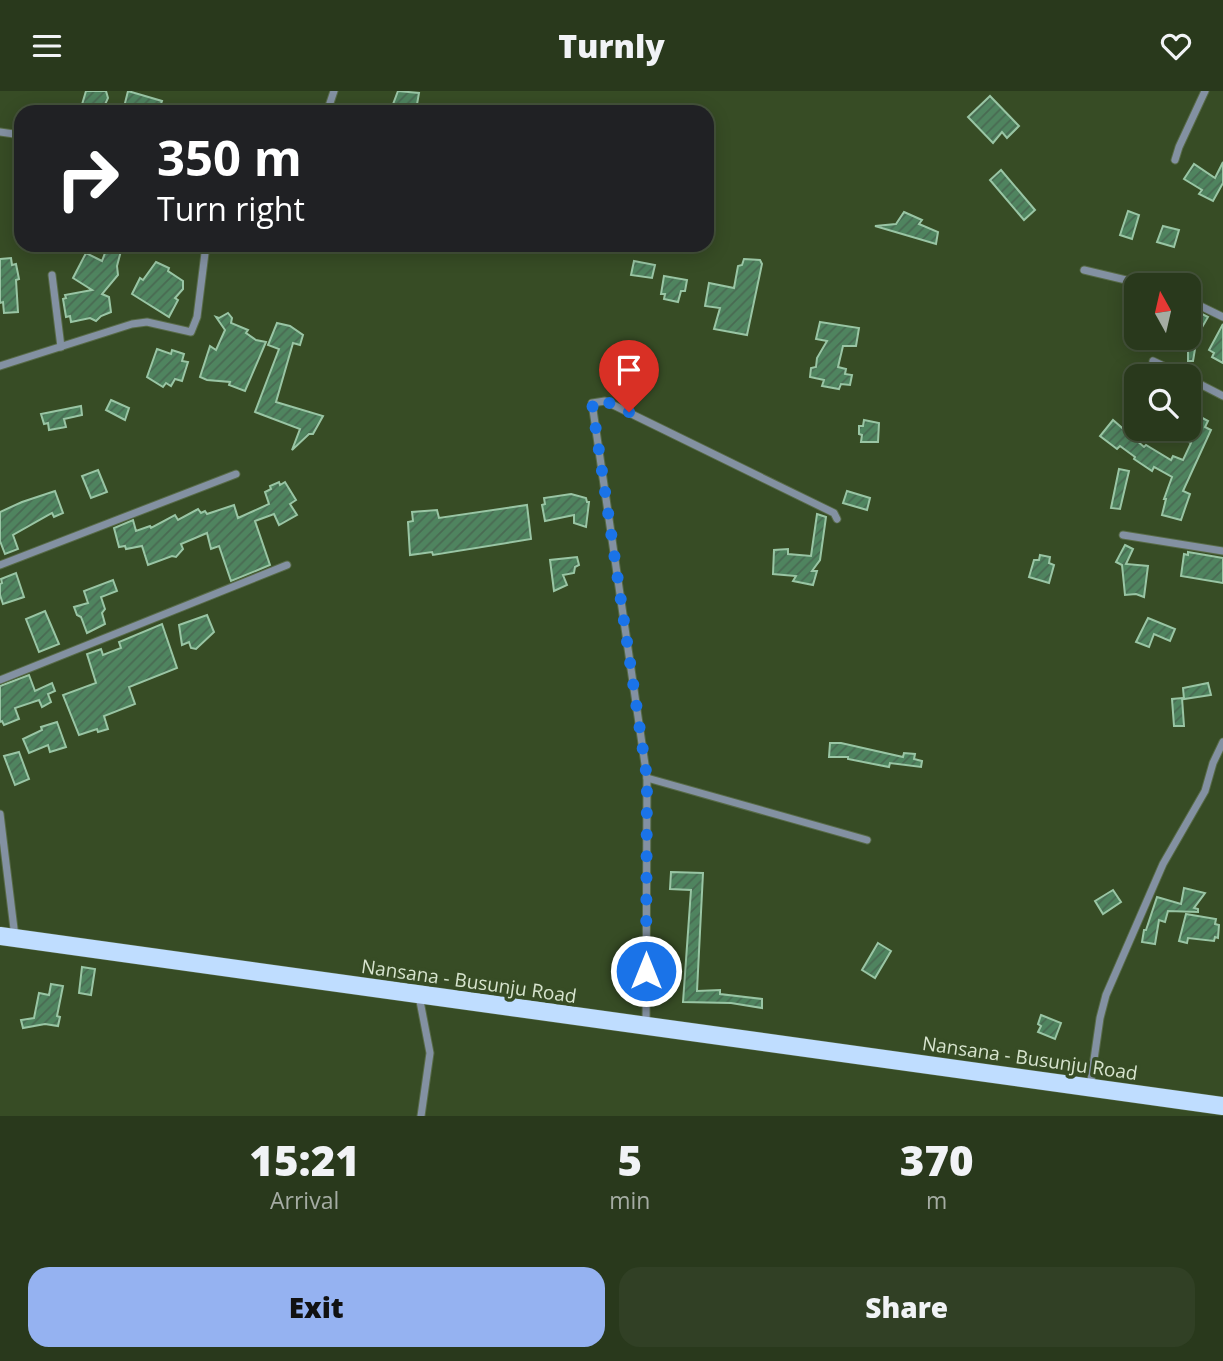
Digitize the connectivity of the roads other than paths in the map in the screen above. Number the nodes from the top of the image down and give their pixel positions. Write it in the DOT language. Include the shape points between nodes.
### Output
graph roads {
  1 [pos="1205,91"];
  2 [pos="1175,160"];
  3 [pos="205,252"];
  4 [pos="1084,271"];
  5 [pos="52,275"];
  6 [pos="1124,280"];
  7 [pos="1201,306"];
  8 [pos="1223,317"];
  9 [pos="61,347"];
  10 [pos="1153,361"];
  11 [pos="1159,364"];
  12 [pos="0,366"];
  13 [pos="1201,384"];
  14 [pos="1223,396"];
  15 [pos="236,474"];
  16 [pos="837,519"];
  17 [pos="1123,535"];
  18 [pos="1223,551"];
  19 [pos="0,565"];
  20 [pos="287,565"];
  21 [pos="0,680"];
  22 [pos="1223,742"];
  23 [pos="647,778"];
  24 [pos="0,814"];
  25 [pos="867,840"];
  26 [pos="8,937"];
  27 [pos="419,995"];
  28 [pos="646,1026"];
  29 [pos="1090,1088"];
  30 [pos="1223,1106"];
  31 [pos="421,1116"];
  1 -- 2 [label="street"];
  3 -- 9 [label="street" via="191,332 147,322"];
  4 -- 6 [label="street"];
  5 -- 9 [label="street"];
  7 -- 8 [label="street"];
  9 -- 12 [label="street"];
  10 -- 11 [label="street"];
  13 -- 14 [label="street"];
  15 -- 19 [label="street"];
  16 -- 23 [label="street" via="834,513 605,401 592,403"];
  17 -- 18 [label="street"];
  20 -- 21 [label="street"];
  22 -- 29 [label="street" via="1205,791 1163,864 1106,995"];
  23 -- 25 [label="street"];
  23 -- 28 [label="street"];
  24 -- 26 [label="street"];
  26 -- 27 [label="main road, Nansana - Busunju Road"];
  27 -- 28 [label="main road, Nansana - Busunju Road"];
  27 -- 31 [label="street" via="430,1053"];
  28 -- 29 [label="main road, Nansana - Busunju Road"];
  29 -- 30 [label="main road, Nansana - Busunju Road"];
}
